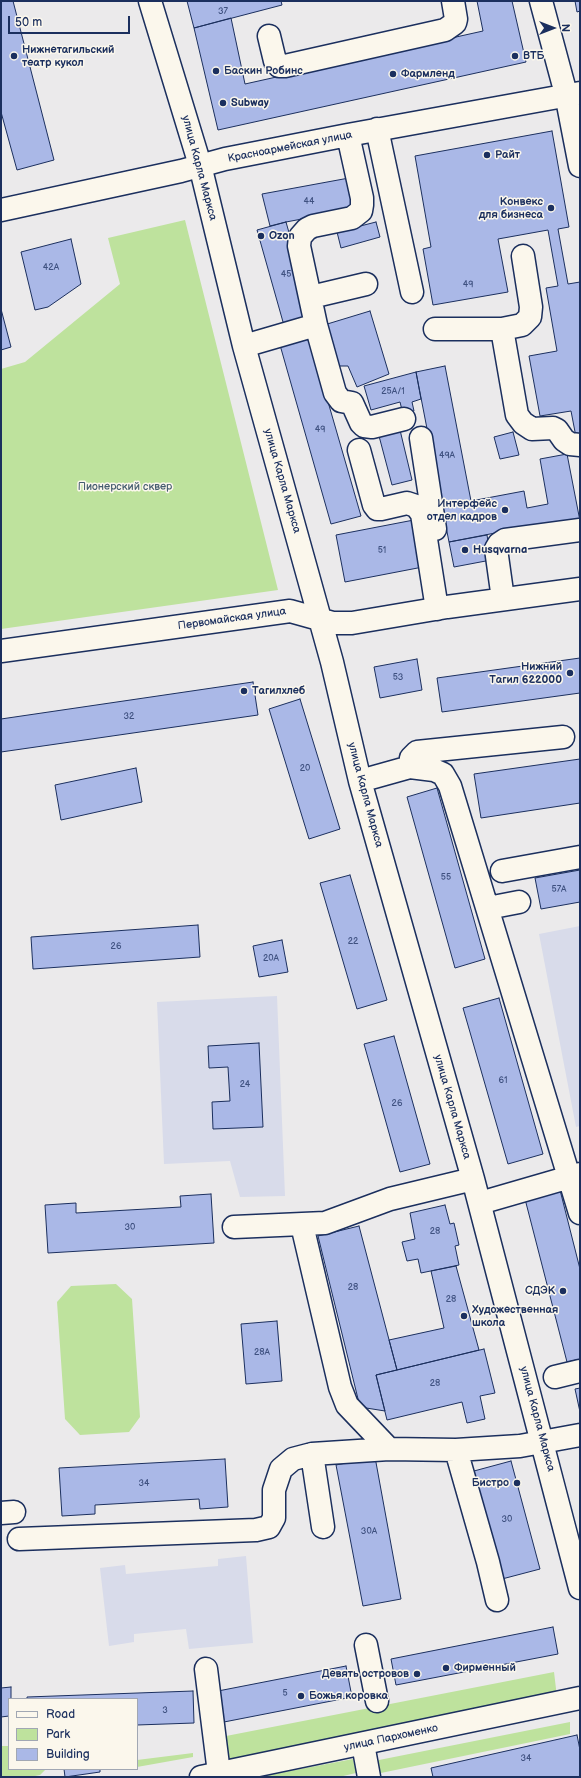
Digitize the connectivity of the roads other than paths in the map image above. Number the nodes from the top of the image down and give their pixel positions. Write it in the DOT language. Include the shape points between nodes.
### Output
graph roads {
  1 [pos="150,1"];
  2 [pos="453,1"];
  3 [pos="540,1"];
  4 [pos="269,36"];
  5 [pos="573,94"];
  6 [pos="377,129"];
  7 [pos="348,135"];
  8 [pos="200,166"];
  9 [pos="580,166"];
  10 [pos="1,210"];
  11 [pos="523,256"];
  12 [pos="366,284"];
  13 [pos="412,292"];
  14 [pos="311,297"];
  15 [pos="316,325"];
  16 [pos="435,329"];
  17 [pos="502,329"];
  18 [pos="244,346"];
  19 [pos="404,419"];
  20 [pos="421,438"];
  21 [pos="580,445"];
  22 [pos="359,450"];
  23 [pos="580,530"];
  24 [pos="580,589"];
  25 [pos="503,599"];
  26 [pos="442,608"];
  27 [pos="320,619"];
  28 [pos="1,651"];
  29 [pos="563,737"];
  30 [pos="410,767"];
  31 [pos="360,781"];
  32 [pos="580,857"];
  33 [pos="502,871"];
  34 [pos="519,902"];
  35 [pos="488,908"];
  36 [pos="575,1175"];
  37 [pos="473,1179"];
  38 [pos="480,1202"];
  39 [pos="580,1213"];
  40 [pos="302,1225"];
  41 [pos="234,1227"];
  42 [pos="580,1372"];
  43 [pos="555,1378"];
  44 [pos="580,1435"];
  45 [pos="542,1441"];
  46 [pos="390,1449"];
  47 [pos="456,1450"];
  48 [pos="312,1454"];
  49 [pos="323,1528"];
  50 [pos="574,1535"];
  51 [pos="19,1540"];
  52 [pos="580,1588"];
  53 [pos="497,1600"];
  54 [pos="366,1645"];
  55 [pos="206,1669"];
  56 [pos="580,1698"];
  57 [pos="377,1701"];
  58 [pos="363,1744"];
  59 [pos="218,1775"];
  60 [pos="369,1777"];
  1 -- 8 [label="street, улица Карла Маркса"];
  2 -- 4 [label="street" via="455,23 445,30 285,66 279,66 275,61"];
  3 -- 5 [label="street"];
  5 -- 6 [label="street, Красноармейская улица"];
  5 -- 9 [label="street"];
  6 -- 7 [label="street, Красноармейская улица"];
  6 -- 13 [label="street"];
  7 -- 8 [label="street, Красноармейская улица"];
  7 -- 14 [label="street" via="361,211 352,218 313,226 300,237 299,246"];
  8 -- 10 [label="street, Красноармейская улица"];
  8 -- 18 [label="street, улица Карла Маркса"];
  11 -- 17 [label="street" via="530,317 522,325"];
  12 -- 14 [label="street"];
  14 -- 15 [label="street"];
  15 -- 18 [label="street"];
  15 -- 19 [label="street" via="335,393 341,400 352,403 361,423 372,427"];
  16 -- 17 [label="street"];
  17 -- 21 [label="street" via="517,415 532,429 553,428 570,444"];
  18 -- 27 [label="street, улица Карла Маркса"];
  20 -- 26 [label="street"];
  22 -- 26 [label="street" via="374,506 381,509 407,503 416,506 422,514"];
  23 -- 25 [label="street" via="505,540 499,544 496,548"];
  24 -- 25 [label="street, Первомайская улица"];
  25 -- 26 [label="street, Первомайская улица"];
  26 -- 27 [label="street, Первомайская улица" via="352,623 332,623"];
  27 -- 28 [label="street, Первомайская улица" via="290,611"];
  27 -- 31 [label="street, улица Карла Маркса"];
  29 -- 30 [label="street" via="417,752"];
  30 -- 31 [label="street"];
  30 -- 35 [label="street" via="434,770 443,774 450,786"];
  31 -- 37 [label="street, улица Карла Маркса"];
  32 -- 33 [label="street"];
  34 -- 35 [label="street"];
  35 -- 36 [label="street"];
  36 -- 38 [label="street"];
  36 -- 39 [label="street"];
  37 -- 38 [label="street, улица Карла Маркса"];
  37 -- 40 [label="street" via="390,1199 326,1223"];
  38 -- 45 [label="street, улица Карла Маркса"];
  40 -- 41 [label="street"];
  40 -- 46 [label="street" via="340,1387 347,1406"];
  42 -- 43 [label="street"];
  44 -- 45 [label="street"];
  45 -- 47 [label="street" via="520,1446"];
  45 -- 50 [label="street, улица Карла Маркса"];
  46 -- 47 [label="street"];
  46 -- 48 [label="street"];
  47 -- 53 [label="street"];
  48 -- 49 [label="street"];
  48 -- 51 [label="street" via="293,1460 281,1469 274,1490 274,1518 268,1527 256,1530"];
  50 -- 52 [label="street, улица Карла Маркса"];
  54 -- 57 [label="street"];
  55 -- 59 [label="street"];
  56 -- 58 [label="street, улица Пархоменко"];
  58 -- 59 [label="street, улица Пархоменко"];
  58 -- 60 [label="street"];
}
